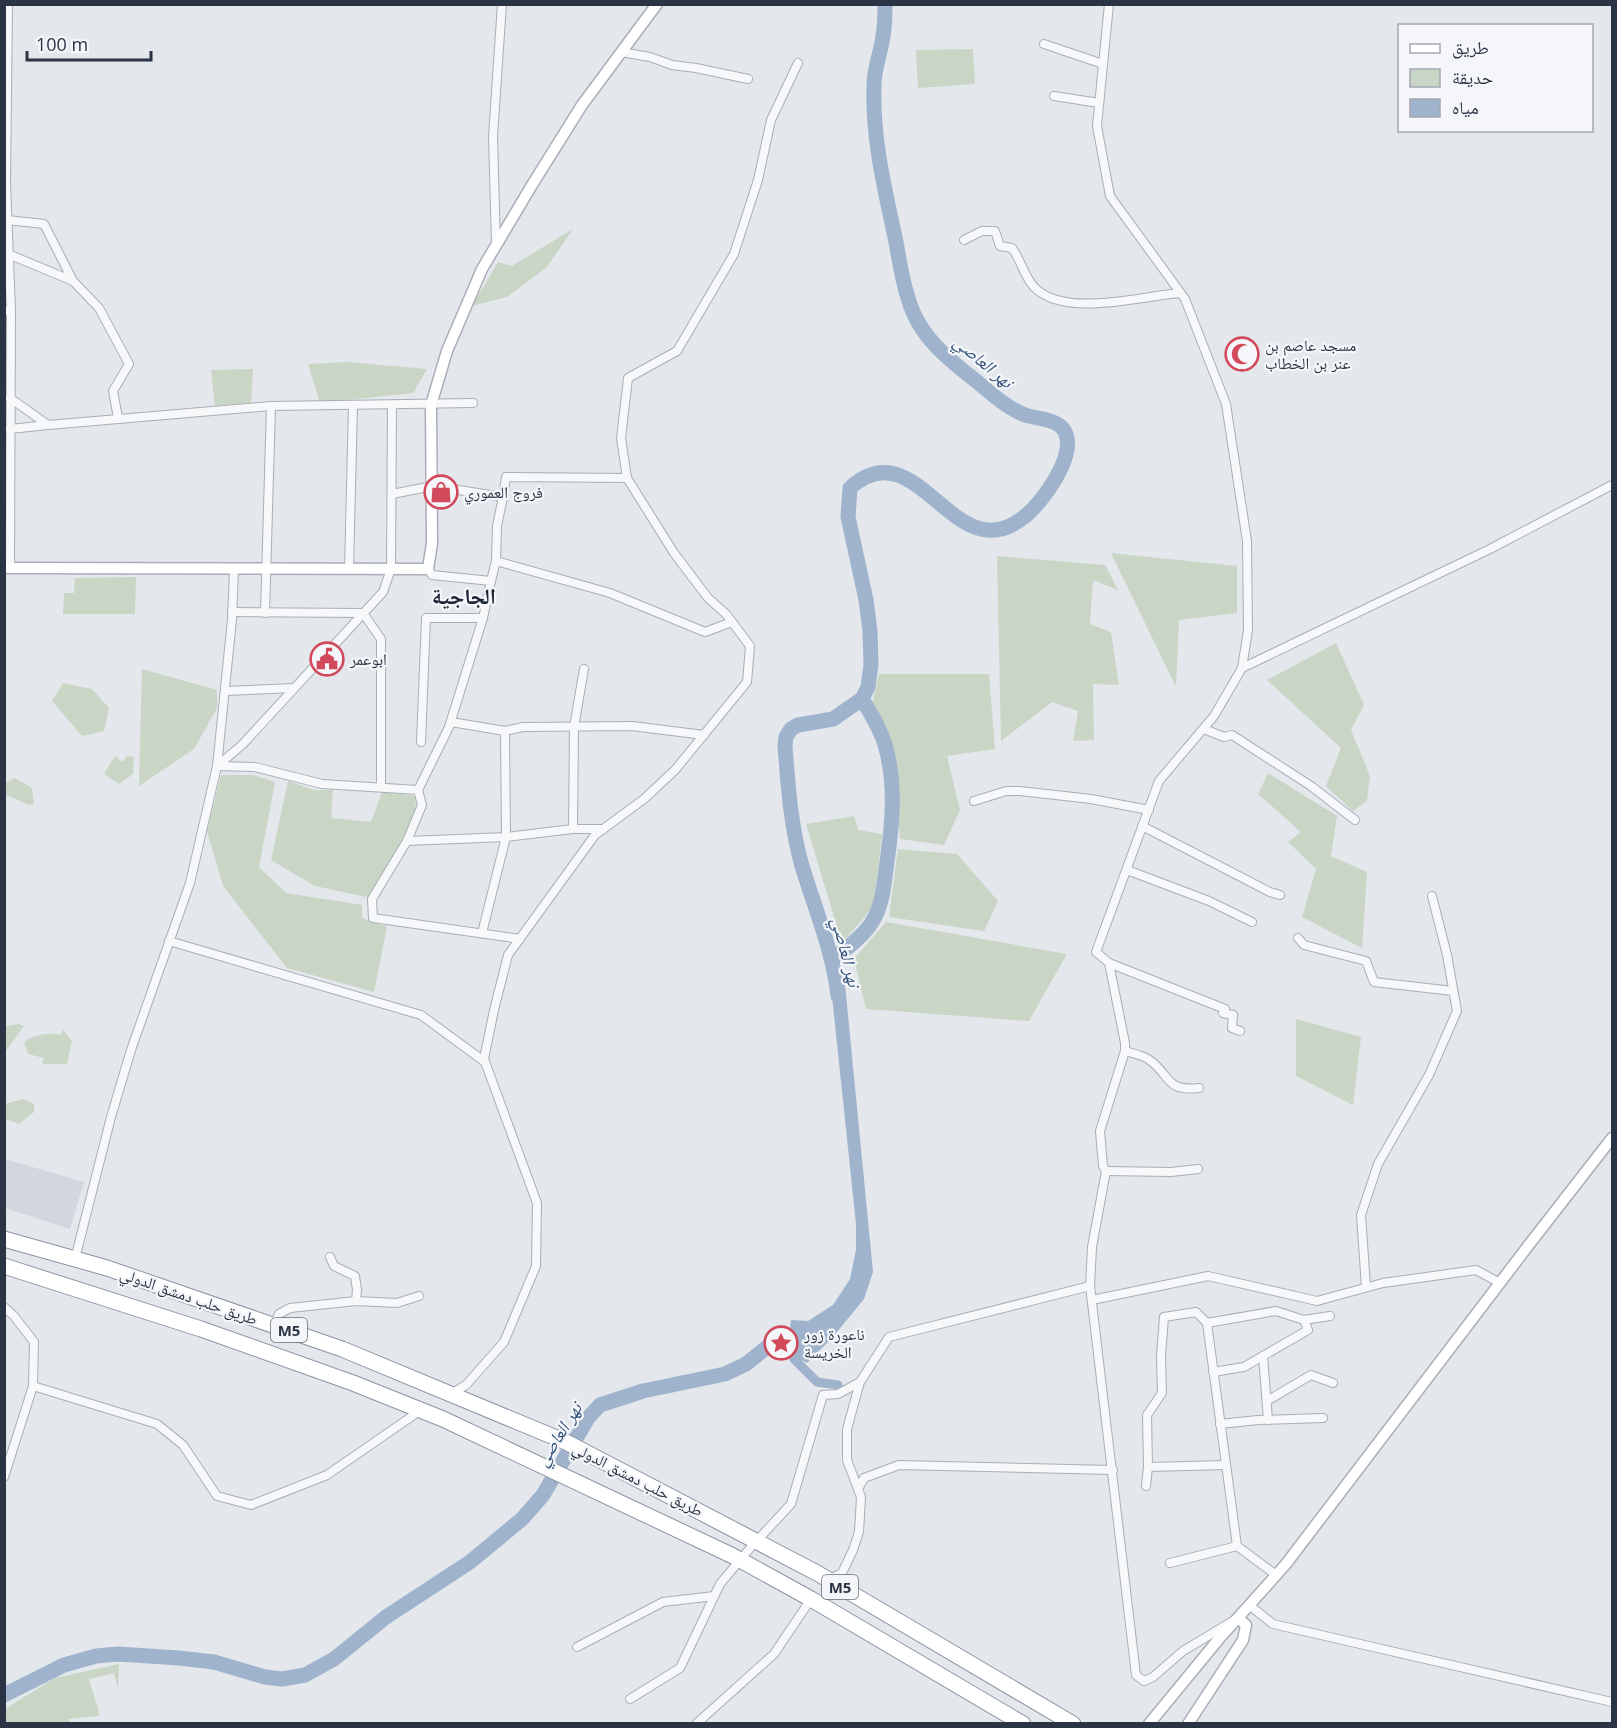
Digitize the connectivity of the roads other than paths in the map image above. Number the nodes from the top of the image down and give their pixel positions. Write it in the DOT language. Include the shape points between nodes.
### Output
graph roads {
  1 [pos="8,4"];
  2 [pos="502,4"];
  3 [pos="657,4"];
  4 [pos="1109,4"];
  5 [pos="1044,44"];
  6 [pos="621,52"];
  7 [pos="6,53"];
  8 [pos="798,63"];
  9 [pos="1103,64"];
  10 [pos="748,79"];
  11 [pos="1054,96"];
  12 [pos="6,98"];
  13 [pos="1099,103"];
  14 [pos="6,137"];
  15 [pos="5,183"];
  16 [pos="7,220"];
  17 [pos="964,240"];
  18 [pos="496,246"];
  19 [pos="7,247"];
  20 [pos="73,281"];
  21 [pos="1180,293"];
  22 [pos="8,311"];
  23 [pos="10,398"];
  24 [pos="473,403"];
  25 [pos="353,405"];
  26 [pos="392,405"];
  27 [pos="431,405"];
  28 [pos="271,406"];
  29 [pos="118,418"];
  30 [pos="48,426"];
  31 [pos="10,429"];
  32 [pos="7,473"];
  33 [pos="627,478"];
  34 [pos="1612,485"];
  35 [pos="433,486"];
  36 [pos="392,494"];
  37 [pos="503,497"];
  38 [pos="496,561"];
  39 [pos="7,568"];
  40 [pos="234,569"];
  41 [pos="266,569"];
  42 [pos="349,569"];
  43 [pos="392,569"];
  44 [pos="428,569"];
  45 [pos="491,581"];
  46 [pos="232,612"];
  47 [pos="265,613"];
  48 [pos="363,614"];
  49 [pos="483,618"];
  50 [pos="732,622"];
  51 [pos="1242,668"];
  52 [pos="584,669"];
  53 [pos="294,688"];
  54 [pos="225,691"];
  55 [pos="451,722"];
  56 [pos="574,727"];
  57 [pos="1204,729"];
  58 [pos="505,731"];
  59 [pos="704,735"];
  60 [pos="421,742"];
  61 [pos="217,766"];
  62 [pos="381,787"];
  63 [pos="418,790"];
  64 [pos="974,801"];
  65 [pos="1149,810"];
  66 [pos="1355,820"];
  67 [pos="1142,826"];
  68 [pos="573,829"];
  69 [pos="603,829"];
  70 [pos="506,837"];
  71 [pos="407,841"];
  72 [pos="1127,870"];
  73 [pos="1280,895"];
  74 [pos="1432,896"];
  75 [pos="1252,922"];
  76 [pos="482,933"];
  77 [pos="1298,938"];
  78 [pos="520,939"];
  79 [pos="169,941"];
  80 [pos="1109,963"];
  81 [pos="1453,992"];
  82 [pos="1240,1031"];
  83 [pos="1125,1051"];
  84 [pos="485,1062"];
  85 [pos="1199,1088"];
  86 [pos="1612,1138"];
  87 [pos="1198,1169"];
  88 [pos="1106,1171"];
  89 [pos="4,1239"];
  90 [pos="330,1257"];
  91 [pos="75,1258"];
  92 [pos="4,1266"];
  93 [pos="1500,1283"];
  94 [pos="1090,1286"];
  95 [pos="1366,1287"];
  96 [pos="419,1296"];
  97 [pos="1092,1300"];
  98 [pos="356,1301"];
  99 [pos="4,1307"];
  100 [pos="1330,1316"];
  101 [pos="1304,1320"];
  102 [pos="1207,1323"];
  103 [pos="274,1325"];
  104 [pos="1263,1356"];
  105 [pos="1213,1372"];
  106 [pos="860,1382"];
  107 [pos="1333,1383"];
  108 [pos="33,1386"];
  109 [pos="451,1394"];
  110 [pos="1267,1401"];
  111 [pos="421,1410"];
  112 [pos="1323,1418"];
  113 [pos="1268,1420"];
  114 [pos="1220,1424"];
  115 [pos="1226,1465"];
  116 [pos="1148,1467"];
  117 [pos="1113,1470"];
  118 [pos="4,1477"];
  119 [pos="1146,1486"];
  120 [pos="858,1488"];
  121 [pos="756,1541"];
  122 [pos="1237,1546"];
  123 [pos="740,1560"];
  124 [pos="1170,1563"];
  125 [pos="1276,1575"];
  126 [pos="828,1580"];
  127 [pos="714,1596"];
  128 [pos="811,1599"];
  129 [pos="1249,1605"];
  130 [pos="1238,1617"];
  131 [pos="577,1647"];
  132 [pos="630,1699"];
  133 [pos="1612,1702"];
  134 [pos="696,1724"];
  135 [pos="1023,1724"];
  136 [pos="1073,1724"];
  137 [pos="1149,1724"];
  138 [pos="1188,1724"];
  1 -- 7 [label="street"];
  2 -- 18 [label="street" via="493,136"];
  3 -- 6 [label="street"];
  4 -- 9 [label="street"];
  5 -- 9 [label="street"];
  6 -- 10 [label="street"];
  6 -- 18 [label="street" via="582,105"];
  7 -- 12 [label="street"];
  8 -- 33 [label="street" via="771,120 758,180 734,254 677,351 628,378 621,438"];
  9 -- 13 [label="street"];
  11 -- 13 [label="street"];
  12 -- 14 [label="street"];
  13 -- 21 [label="street" via="1097,126 1110,196"];
  14 -- 15 [label="street"];
  15 -- 16 [label="street"];
  16 -- 19 [label="street"];
  16 -- 20 [label="street" via="44,224"];
  17 -- 21 [label="street" via="982,231 995,231 1000,246 1012,248 1020,257 1035,288 1077,303 1111,303"];
  18 -- 27 [label="street" via="447,351"];
  19 -- 20 [label="street"];
  19 -- 22 [label="street"];
  20 -- 29 [label="street" via="99,308 129,364 113,391"];
  21 -- 51 [label="street" via="1226,404 1247,541 1248,630"];
  22 -- 23 [label="street"];
  23 -- 30 [label="street"];
  23 -- 31 [label="street"];
  24 -- 27 [label="street"];
  25 -- 26 [label="street"];
  25 -- 28 [label="street"];
  25 -- 42 [label="street"];
  26 -- 27 [label="street"];
  26 -- 36 [label="street"];
  27 -- 35 [label="street"];
  28 -- 29 [label="street"];
  28 -- 41 [label="street"];
  29 -- 30 [label="street"];
  30 -- 31 [label="street"];
  31 -- 32 [label="street"];
  32 -- 39 [label="street"];
  33 -- 37 [label="street" via="506,477"];
  33 -- 50 [label="street" via="674,553"];
  34 -- 51 [label="street" via="1490,549"];
  35 -- 36 [label="street"];
  35 -- 37 [label="street"];
  35 -- 44 [label="street"];
  36 -- 43 [label="street"];
  37 -- 38 [label="street"];
  38 -- 45 [label="street"];
  38 -- 50 [label="street" via="610,593 705,632"];
  39 -- 40 [label="street"];
  40 -- 41 [label="street"];
  40 -- 46 [label="street"];
  41 -- 42 [label="street"];
  41 -- 47 [label="street"];
  42 -- 43 [label="street"];
  43 -- 44 [label="street"];
  43 -- 48 [label="street" via="383,592"];
  44 -- 45 [label="street" via="432,575"];
  45 -- 49 [label="street"];
  46 -- 47 [label="street"];
  46 -- 54 [label="street"];
  47 -- 48 [label="street"];
  48 -- 53 [label="street"];
  48 -- 62 [label="street" via="381,639"];
  49 -- 55 [label="street"];
  49 -- 60 [label="street" via="426,618"];
  50 -- 59 [label="street" via="750,646 747,682"];
  51 -- 57 [label="street"];
  52 -- 56 [label="street"];
  53 -- 54 [label="street"];
  53 -- 61 [label="street" via="242,745"];
  54 -- 61 [label="street"];
  55 -- 58 [label="street"];
  55 -- 63 [label="street"];
  56 -- 58 [label="street"];
  56 -- 59 [label="street" via="632,726"];
  56 -- 68 [label="street"];
  57 -- 65 [label="street" via="1158,781"];
  57 -- 66 [label="street" via="1224,737 1232,735"];
  58 -- 70 [label="street"];
  59 -- 69 [label="street" via="667,777"];
  61 -- 62 [label="street" via="255,767 322,784"];
  61 -- 79 [label="street" via="190,883"];
  62 -- 63 [label="street"];
  63 -- 71 [label="street" via="423,804"];
  64 -- 65 [label="street" via="1006,791 1091,799"];
  65 -- 67 [label="street"];
  67 -- 72 [label="street"];
  67 -- 73 [label="street"];
  68 -- 69 [label="street"];
  68 -- 70 [label="street"];
  69 -- 78 [label="street"];
  70 -- 71 [label="street"];
  70 -- 76 [label="street"];
  71 -- 76 [label="street" via="372,899 374,918"];
  72 -- 75 [label="street"];
  72 -- 80 [label="street" via="1096,952"];
  74 -- 81 [label="street"];
  76 -- 78 [label="street"];
  77 -- 81 [label="street" via="1304,945 1366,961 1374,982"];
  78 -- 84 [label="street" via="508,955"];
  79 -- 84 [label="street" via="421,1015"];
  79 -- 91 [label="street" via="111,1117"];
  80 -- 82 [label="street" via="1225,1009 1223,1013 1233,1016 1232,1028"];
  80 -- 83 [label="street"];
  81 -- 95 [label="street" via="1457,1011 1429,1075 1378,1164 1361,1215"];
  83 -- 85 [label="street" via="1148,1059 1183,1090"];
  83 -- 88 [label="street" via="1100,1131"];
  84 -- 109 [label="street" via="537,1203 537,1266 504,1342 466,1384"];
  86 -- 93 [label="street"];
  87 -- 88 [label="street"];
  88 -- 94 [label="street" via="1092,1247"];
  89 -- 91 [label="highway, طريق حلب دمشق الدولي / M5"];
  90 -- 98 [label="street" via="334,1266 355,1276"];
  91 -- 103 [label="highway, طريق حلب دمشق الدولي / M5"];
  92 -- 111 [label="highway, M5" via="201,1329"];
  93 -- 95 [label="street" via="1476,1270"];
  93 -- 125 [label="street"];
  94 -- 97 [label="street"];
  94 -- 106 [label="street" via="889,1337"];
  95 -- 97 [label="street" via="1317,1301 1208,1276"];
  96 -- 98 [label="street" via="397,1303"];
  97 -- 117 [label="street"];
  98 -- 103 [label="street" via="290,1308 279,1314"];
  99 -- 108 [label="street" via="34,1342"];
  100 -- 101 [label="street"];
  101 -- 102 [label="street" via="1276,1311"];
  101 -- 104 [label="street" via="1308,1330"];
  102 -- 105 [label="street"];
  102 -- 116 [label="street" via="1196,1312 1164,1317 1162,1392 1147,1415"];
  103 -- 109 [label="highway, طريق حلب دمشق الدولي / M5"];
  104 -- 105 [label="street" via="1244,1367"];
  104 -- 110 [label="street"];
  105 -- 114 [label="street"];
  106 -- 120 [label="street" via="847,1429 847,1460"];
  106 -- 121 [label="street" via="838,1394 823,1395 791,1504"];
  107 -- 110 [label="street" via="1311,1375"];
  108 -- 111 [label="street" via="157,1424 183,1445 217,1496 251,1505 327,1475"];
  108 -- 118 [label="street"];
  109 -- 121 [label="highway, طريق حلب دمشق الدولي / M5" via="566,1442"];
  110 -- 113 [label="street"];
  111 -- 123 [label="highway, طريق حلب دمشق الدولي / M5"];
  112 -- 113 [label="street"];
  113 -- 114 [label="street"];
  114 -- 115 [label="street"];
  115 -- 116 [label="street"];
  115 -- 122 [label="street"];
  116 -- 119 [label="street"];
  117 -- 120 [label="street" via="899,1465 864,1478"];
  117 -- 130 [label="street" via="1136,1675 1144,1681 1153,1677 1184,1651"];
  120 -- 126 [label="street" via="859,1532 842,1573"];
  121 -- 123 [label="street"];
  121 -- 126 [label="highway, طريق حلب دمشق الدولي / M5"];
  122 -- 124 [label="street"];
  122 -- 125 [label="street"];
  123 -- 127 [label="street"];
  123 -- 128 [label="highway, طريق حلب دمشق الدولي / M5"];
  125 -- 129 [label="street"];
  126 -- 136 [label="highway, طريق حلب دمشق الدولي / M5"];
  127 -- 131 [label="street" via="663,1602"];
  127 -- 132 [label="street" via="680,1668"];
  128 -- 134 [label="street" via="774,1654"];
  128 -- 135 [label="highway, طريق حلب دمشق الدولي / M5"];
  129 -- 130 [label="street"];
  129 -- 133 [label="street" via="1273,1624"];
  130 -- 137 [label="street"];
  130 -- 138 [label="street" via="1246,1625 1243,1640"];
}
